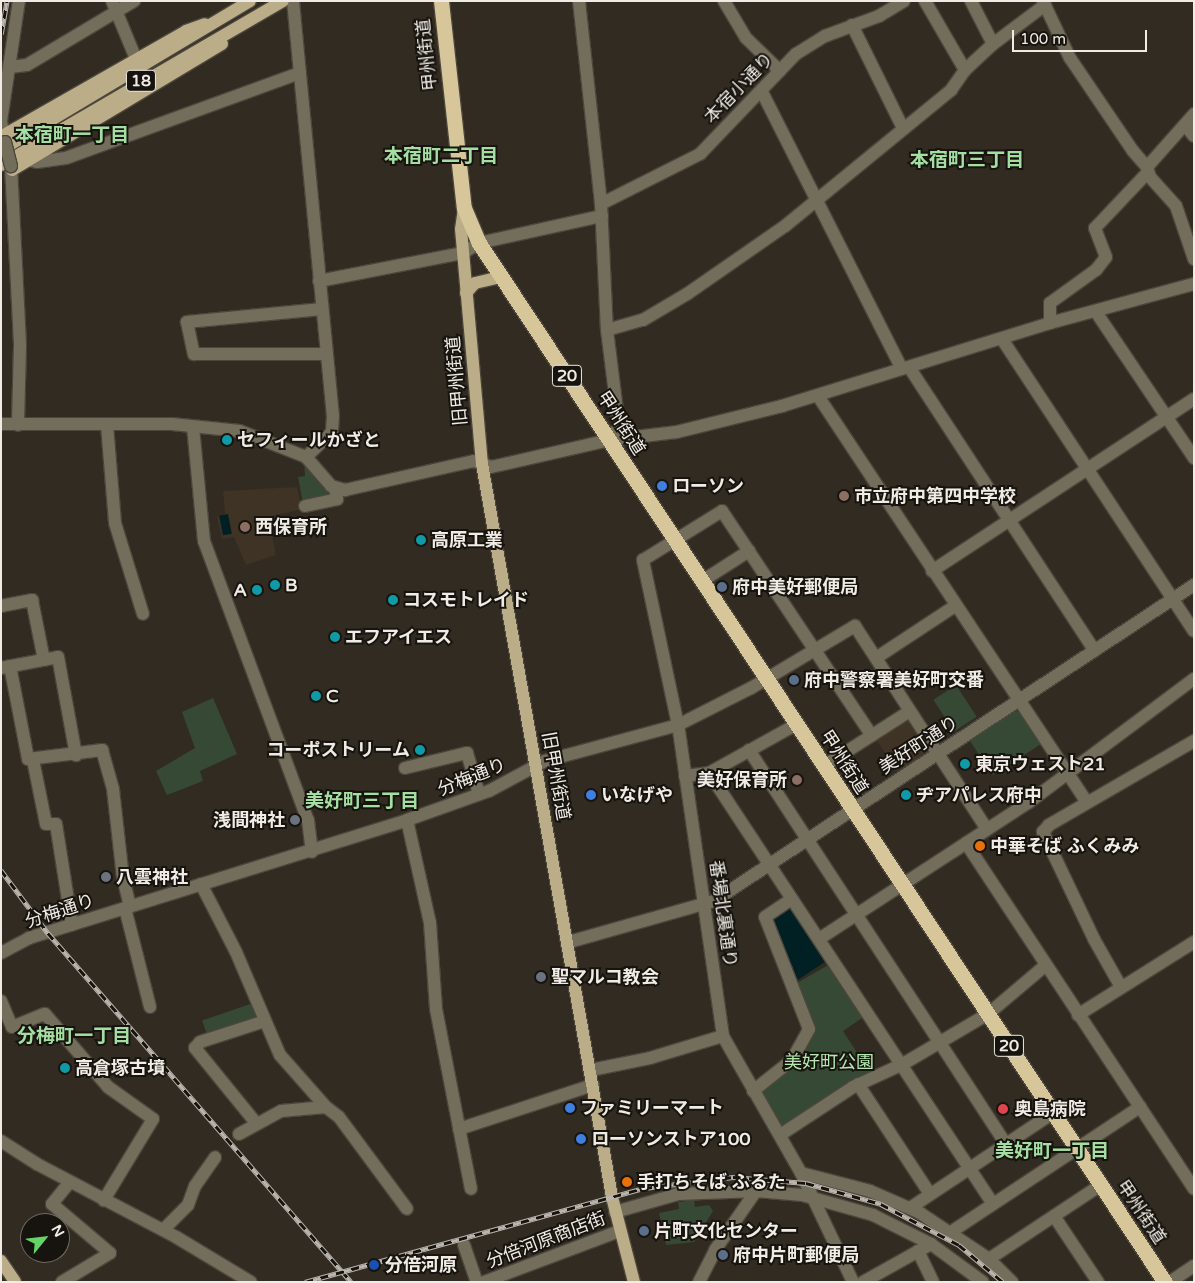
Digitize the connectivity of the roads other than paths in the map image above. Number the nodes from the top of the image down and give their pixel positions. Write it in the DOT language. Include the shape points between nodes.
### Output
graph roads {
  1 [pos="19,1"];
  2 [pos="134,1"];
  3 [pos="250,1"];
  4 [pos="283,1"];
  5 [pos="293,1"];
  6 [pos="441,1"];
  7 [pos="579,1"];
  8 [pos="724,1"];
  9 [pos="904,1"];
  10 [pos="925,1"];
  11 [pos="971,1"];
  12 [pos="1044,3"];
  13 [pos="114,6"];
  14 [pos="264,12"];
  15 [pos="221,18"];
  16 [pos="852,25"];
  17 [pos="993,44"];
  18 [pos="136,59"];
  19 [pos="10,67"];
  20 [pos="965,70"];
  21 [pos="780,71"];
  22 [pos="300,73"];
  23 [pos="762,92"];
  24 [pos="1194,114"];
  25 [pos="1184,124"];
  26 [pos="903,128"];
  27 [pos="1194,136"];
  28 [pos="3,143"];
  29 [pos="28,160"];
  30 [pos="8,167"];
  31 [pos="1147,170"];
  32 [pos="819,200"];
  33 [pos="463,202"];
  34 [pos="601,210"];
  35 [pos="479,243"];
  36 [pos="463,253"];
  37 [pos="1194,259"];
  38 [pos="502,277"];
  39 [pos="320,282"];
  40 [pos="1193,286"];
  41 [pos="466,293"];
  42 [pos="322,309"];
  43 [pos="1096,312"];
  44 [pos="1050,323"];
  45 [pos="607,330"];
  46 [pos="1002,339"];
  47 [pos="326,354"];
  48 [pos="906,368"];
  49 [pos="818,396"];
  50 [pos="1194,400"];
  51 [pos="1166,417"];
  52 [pos="1,424"];
  53 [pos="18,425"];
  54 [pos="107,425"];
  55 [pos="193,427"];
  56 [pos="610,440"];
  57 [pos="306,457"];
  58 [pos="1194,458"];
  59 [pos="482,464"];
  60 [pos="1088,469"];
  61 [pos="335,489"];
  62 [pos="305,506"];
  63 [pos="1009,521"];
  64 [pos="674,539"];
  65 [pos="748,550"];
  66 [pos="932,571"];
  67 [pos="702,581"];
  68 [pos="1194,585"];
  69 [pos="1173,599"];
  70 [pos="1,606"];
  71 [pos="955,606"];
  72 [pos="143,614"];
  73 [pos="1194,631"];
  74 [pos="815,650"];
  75 [pos="1094,651"];
  76 [pos="876,658"];
  77 [pos="44,660"];
  78 [pos="6,667"];
  79 [pos="767,679"];
  80 [pos="1194,679"];
  81 [pos="1018,701"];
  82 [pos="910,711"];
  83 [pos="797,724"];
  84 [pos="678,725"];
  85 [pos="872,736"];
  86 [pos="1194,741"];
  87 [pos="748,750"];
  88 [pos="76,754"];
  89 [pos="938,754"];
  90 [pos="33,760"];
  91 [pos="537,766"];
  92 [pos="824,766"];
  93 [pos="405,768"];
  94 [pos="709,773"];
  95 [pos="1066,774"];
  96 [pos="685,776"];
  97 [pos="480,794"];
  98 [pos="1087,802"];
  99 [pos="853,810"];
  100 [pos="407,820"];
  101 [pos="988,829"];
  102 [pos="807,840"];
  103 [pos="966,844"];
  104 [pos="312,852"];
  105 [pos="770,864"];
  106 [pos="201,884"];
  107 [pos="903,885"];
  108 [pos="792,898"];
  109 [pos="705,905"];
  110 [pos="128,907"];
  111 [pos="856,915"];
  112 [pos="72,925"];
  113 [pos="819,939"];
  114 [pos="569,942"];
  115 [pos="1194,942"];
  116 [pos="1,953"];
  117 [pos="1046,965"];
  118 [pos="1121,987"];
  119 [pos="1,1001"];
  120 [pos="150,1007"];
  121 [pos="988,1014"];
  122 [pos="1078,1014"];
  123 [pos="264,1022"];
  124 [pos="723,1036"];
  125 [pos="941,1043"];
  126 [pos="903,1064"];
  127 [pos="591,1070"];
  128 [pos="858,1084"];
  129 [pos="594,1085"];
  130 [pos="753,1091"];
  131 [pos="1140,1107"];
  132 [pos="326,1108"];
  133 [pos="1053,1113"];
  134 [pos="256,1123"];
  135 [pos="459,1129"];
  136 [pos="239,1134"];
  137 [pos="780,1135"];
  138 [pos="1,1140"];
  139 [pos="1006,1144"];
  140 [pos="1077,1149"];
  141 [pos="215,1156"];
  142 [pos="970,1168"];
  143 [pos="801,1174"];
  144 [pos="70,1182"];
  145 [pos="1101,1185"];
  146 [pos="1194,1189"];
  147 [pos="470,1190"];
  148 [pos="756,1191"];
  149 [pos="930,1194"];
  150 [pos="813,1198"];
  151 [pos="104,1200"];
  152 [pos="994,1204"];
  153 [pos="910,1208"];
  154 [pos="407,1209"];
  155 [pos="615,1212"];
  156 [pos="1054,1216"];
  157 [pos="163,1230"];
  158 [pos="620,1230"];
  159 [pos="951,1232"];
  160 [pos="931,1244"];
  161 [pos="464,1245"];
  162 [pos="918,1251"];
  163 [pos="989,1259"];
  164 [pos="1,1261"];
  165 [pos="1194,1266"];
  166 [pos="16,1282"];
  167 [pos="62,1282"];
  168 [pos="251,1282"];
  169 [pos="478,1282"];
  170 [pos="484,1282"];
  171 [pos="634,1282"];
  172 [pos="698,1282"];
  173 [pos="853,1282"];
  174 [pos="863,1282"];
  175 [pos="932,1282"];
  176 [pos="983,1282"];
  177 [pos="1012,1282"];
  178 [pos="1098,1282"];
  179 [pos="1165,1282"];
  180 [pos="1170,1282"];
  1 -- 19 [label="street"];
  2 -- 13 [label="street"];
  3 -- 15 [label="main road, 18"];
  4 -- 14 [label="main road, 18"];
  5 -- 22 [label="street"];
  6 -- 33 [label="highway, 甲州街道 / 20"];
  7 -- 34 [label="street"];
  8 -- 21 [label="street" via="733,22"];
  9 -- 16 [label="street, 本宿小通り" via="879,16"];
  10 -- 20 [label="street"];
  11 -- 17 [label="street"];
  12 -- 17 [label="street"];
  12 -- 31 [label="street" via="1070,58"];
  13 -- 18 [label="street"];
  13 -- 19 [label="street" via="26,65"];
  14 -- 29 [label="main road" via="218,46"];
  14 -- 30 [label="main road, 18"];
  15 -- 18 [label="main road" via="186,31"];
  15 -- 28 [label="main road, 18"];
  16 -- 21 [label="street, 本宿小通り" via="825,36 796,54"];
  16 -- 26 [label="street"];
  17 -- 20 [label="street"];
  18 -- 28 [label="main road"];
  19 -- 28 [label="street" via="1,121"];
  20 -- 26 [label="street" via="951,90"];
  21 -- 23 [label="street, 本宿小通り"];
  22 -- 29 [label="street" via="66,158"];
  22 -- 39 [label="street"];
  23 -- 32 [label="street"];
  23 -- 34 [label="street, 本宿小通り" via="700,154"];
  24 -- 25 [label="street"];
  25 -- 27 [label="street"];
  25 -- 31 [label="street"];
  26 -- 32 [label="street"];
  28 -- 30 [label="street, bridge"];
  29 -- 30 [label="main road"];
  30 -- 53 [label="street" via="20,346"];
  31 -- 37 [label="street" via="1176,206"];
  31 -- 44 [label="street" via="1095,228 1106,257 1096,270 1050,304"];
  32 -- 45 [label="street" via="687,294 643,320"];
  32 -- 48 [label="street"];
  33 -- 35 [label="highway, 20"];
  33 -- 36 [label="main road, 旧甲州街道"];
  34 -- 35 [label="street, 本宿小通り"];
  34 -- 45 [label="street"];
  35 -- 36 [label="street, 本宿小通り"];
  35 -- 38 [label="highway, 甲州街道 / 20"];
  36 -- 39 [label="street"];
  36 -- 41 [label="main road, 旧甲州街道"];
  38 -- 41 [label="main road" via="475,283"];
  38 -- 56 [label="highway, 甲州街道 / 20"];
  39 -- 42 [label="street"];
  40 -- 43 [label="street"];
  41 -- 59 [label="main road, 旧甲州街道"];
  42 -- 47 [label="street"];
  42 -- 47 [label="street" via="187,322 194,354"];
  43 -- 44 [label="street"];
  43 -- 51 [label="street"];
  44 -- 46 [label="street"];
  45 -- 56 [label="street" via="618,426"];
  46 -- 48 [label="street"];
  46 -- 60 [label="street"];
  47 -- 57 [label="street" via="332,432"];
  48 -- 49 [label="street"];
  48 -- 63 [label="street"];
  49 -- 56 [label="street" via="677,432"];
  49 -- 66 [label="street"];
  50 -- 51 [label="street"];
  51 -- 58 [label="street"];
  51 -- 60 [label="street"];
  52 -- 53 [label="street"];
  53 -- 54 [label="street"];
  54 -- 55 [label="street" via="172,424"];
  54 -- 72 [label="street" via="115,523"];
  55 -- 57 [label="street" via="240,431"];
  55 -- 104 [label="street" via="204,541 308,820"];
  56 -- 59 [label="street" via="491,467"];
  56 -- 64 [label="highway, 甲州街道 / 20"];
  57 -- 61 [label="street"];
  59 -- 61 [label="street" via="474,461 345,490"];
  59 -- 91 [label="main road, 旧甲州街道"];
  60 -- 63 [label="street"];
  60 -- 69 [label="street"];
  61 -- 62 [label="street" via="337,499"];
  63 -- 66 [label="street"];
  63 -- 75 [label="street"];
  64 -- 65 [label="street" via="722,511"];
  64 -- 67 [label="highway, 甲州街道 / 20"];
  64 -- 84 [label="street, 番場北裏通り" via="643,560"];
  65 -- 67 [label="street"];
  65 -- 74 [label="street"];
  66 -- 71 [label="street"];
  67 -- 79 [label="highway, 甲州街道 / 20"];
  68 -- 69 [label="street, 美好町通り"];
  69 -- 73 [label="street"];
  69 -- 75 [label="street, 美好町通り"];
  70 -- 77 [label="street" via="32,600"];
  71 -- 76 [label="street"];
  71 -- 81 [label="street"];
  74 -- 76 [label="street, 分梅通り" via="855,626"];
  74 -- 79 [label="street, 分梅通り"];
  74 -- 85 [label="street"];
  75 -- 81 [label="street, 美好町通り"];
  76 -- 82 [label="street"];
  77 -- 78 [label="street"];
  77 -- 88 [label="street" via="58,657"];
  78 -- 90 [label="street" via="28,759"];
  79 -- 83 [label="highway, 甲州街道 / 20"];
  79 -- 84 [label="street, 分梅通り"];
  80 -- 95 [label="street"];
  81 -- 89 [label="street, 美好町通り"];
  81 -- 95 [label="street"];
  82 -- 85 [label="street"];
  82 -- 89 [label="street"];
  83 -- 87 [label="street"];
  83 -- 92 [label="highway, 甲州街道 / 20"];
  84 -- 91 [label="street, 分梅通り" via="545,761"];
  84 -- 96 [label="street, 番場北裏通り"];
  85 -- 92 [label="street"];
  86 -- 98 [label="street"];
  87 -- 94 [label="street"];
  87 -- 102 [label="street"];
  88 -- 90 [label="street"];
  88 -- 110 [label="street" via="102,750 113,789"];
  89 -- 99 [label="street, 美好町通り"];
  89 -- 101 [label="street"];
  90 -- 112 [label="street" via="46,824 56,824"];
  91 -- 97 [label="street, 分梅通り"];
  91 -- 114 [label="main road, 旧甲州街道"];
  92 -- 99 [label="highway, 甲州街道 / 20"];
  93 -- 97 [label="street" via="467,752"];
  94 -- 96 [label="street"];
  94 -- 105 [label="street"];
  95 -- 98 [label="street"];
  95 -- 101 [label="street"];
  96 -- 109 [label="street, 番場北裏通り"];
  97 -- 100 [label="street, 分梅通り"];
  98 -- 118 [label="street" via="1049,825 1044,836"];
  99 -- 102 [label="street, 美好町通り"];
  99 -- 107 [label="highway, 甲州街道 / 20"];
  100 -- 104 [label="street, 分梅通り"];
  100 -- 135 [label="street" via="430,923 436,1009"];
  101 -- 103 [label="street"];
  102 -- 105 [label="street, 美好町通り"];
  102 -- 111 [label="street"];
  103 -- 107 [label="street"];
  103 -- 117 [label="street"];
  104 -- 106 [label="street, 分梅通り"];
  105 -- 108 [label="street"];
  105 -- 109 [label="street, 美好町通り"];
  106 -- 110 [label="street, 分梅通り"];
  106 -- 123 [label="street" via="242,964"];
  107 -- 111 [label="street"];
  107 -- 121 [label="highway, 甲州街道 / 20"];
  108 -- 113 [label="street"];
  108 -- 130 [label="street" via="764,917 809,1029 792,1060"];
  109 -- 114 [label="street, 美好町通り"];
  109 -- 124 [label="street, 番場北裏通り"];
  110 -- 112 [label="street, 分梅通り"];
  110 -- 120 [label="street"];
  111 -- 113 [label="street"];
  111 -- 125 [label="street"];
  112 -- 116 [label="street, 分梅通り" via="29,938"];
  113 -- 126 [label="street"];
  114 -- 127 [label="main road, 旧甲州街道"];
  115 -- 118 [label="street"];
  117 -- 121 [label="street"];
  117 -- 122 [label="street"];
  118 -- 122 [label="street"];
  119 -- 151 [label="street" via="12,1027 45,1014 108,1087 153,1119"];
  121 -- 125 [label="street"];
  121 -- 133 [label="highway, 甲州街道 / 20"];
  122 -- 131 [label="street"];
  123 -- 132 [label="street" via="280,1055"];
  123 -- 134 [label="street" via="200,1042 195,1048"];
  124 -- 127 [label="street" via="650,1058"];
  124 -- 130 [label="street, 番場北裏通り"];
  125 -- 126 [label="street"];
  125 -- 139 [label="street"];
  126 -- 128 [label="street"];
  126 -- 142 [label="street"];
  127 -- 129 [label="main road, 旧甲州街道"];
  128 -- 137 [label="street"];
  128 -- 149 [label="street"];
  129 -- 135 [label="street"];
  129 -- 155 [label="main road, 旧甲州街道"];
  130 -- 137 [label="street, 番場北裏通り"];
  131 -- 140 [label="street"];
  131 -- 146 [label="street"];
  132 -- 134 [label="street" via="281,1111"];
  132 -- 154 [label="street" via="339,1117"];
  133 -- 139 [label="street"];
  133 -- 140 [label="highway, 甲州街道 / 20"];
  134 -- 136 [label="street"];
  135 -- 147 [label="street"];
  137 -- 143 [label="street, 番場北裏通り"];
  138 -- 144 [label="street"];
  139 -- 142 [label="street"];
  140 -- 145 [label="highway, 甲州街道 / 20"];
  140 -- 152 [label="street"];
  141 -- 157 [label="street" via="195,1186 188,1205"];
  142 -- 149 [label="street"];
  142 -- 152 [label="street"];
  143 -- 150 [label="street, 番場北裏通り"];
  143 -- 153 [label="street" via="870,1191"];
  144 -- 151 [label="street"];
  144 -- 167 [label="street" via="52,1204 110,1253"];
  145 -- 156 [label="street"];
  145 -- 179 [label="highway, 甲州街道 / 20"];
  148 -- 150 [label="street"];
  148 -- 155 [label="street" via="678,1194"];
  148 -- 172 [label="street" via="715,1250"];
  149 -- 153 [label="street"];
  150 -- 160 [label="street" via="873,1215"];
  150 -- 173 [label="street, 番場北裏通り"];
  151 -- 157 [label="street"];
  152 -- 159 [label="street"];
  153 -- 159 [label="street"];
  155 -- 158 [label="main road, 旧甲州街道"];
  156 -- 163 [label="street"];
  156 -- 178 [label="street"];
  157 -- 168 [label="street"];
  158 -- 170 [label="street, 分倍河原商店街"];
  158 -- 171 [label="main road, 旧甲州街道"];
  159 -- 163 [label="street"];
  160 -- 162 [label="street"];
  160 -- 176 [label="street"];
  161 -- 169 [label="street"];
  162 -- 174 [label="street"];
  162 -- 175 [label="street"];
  163 -- 177 [label="street"];
  164 -- 166 [label="main road"];
  165 -- 180 [label="street"];
}
